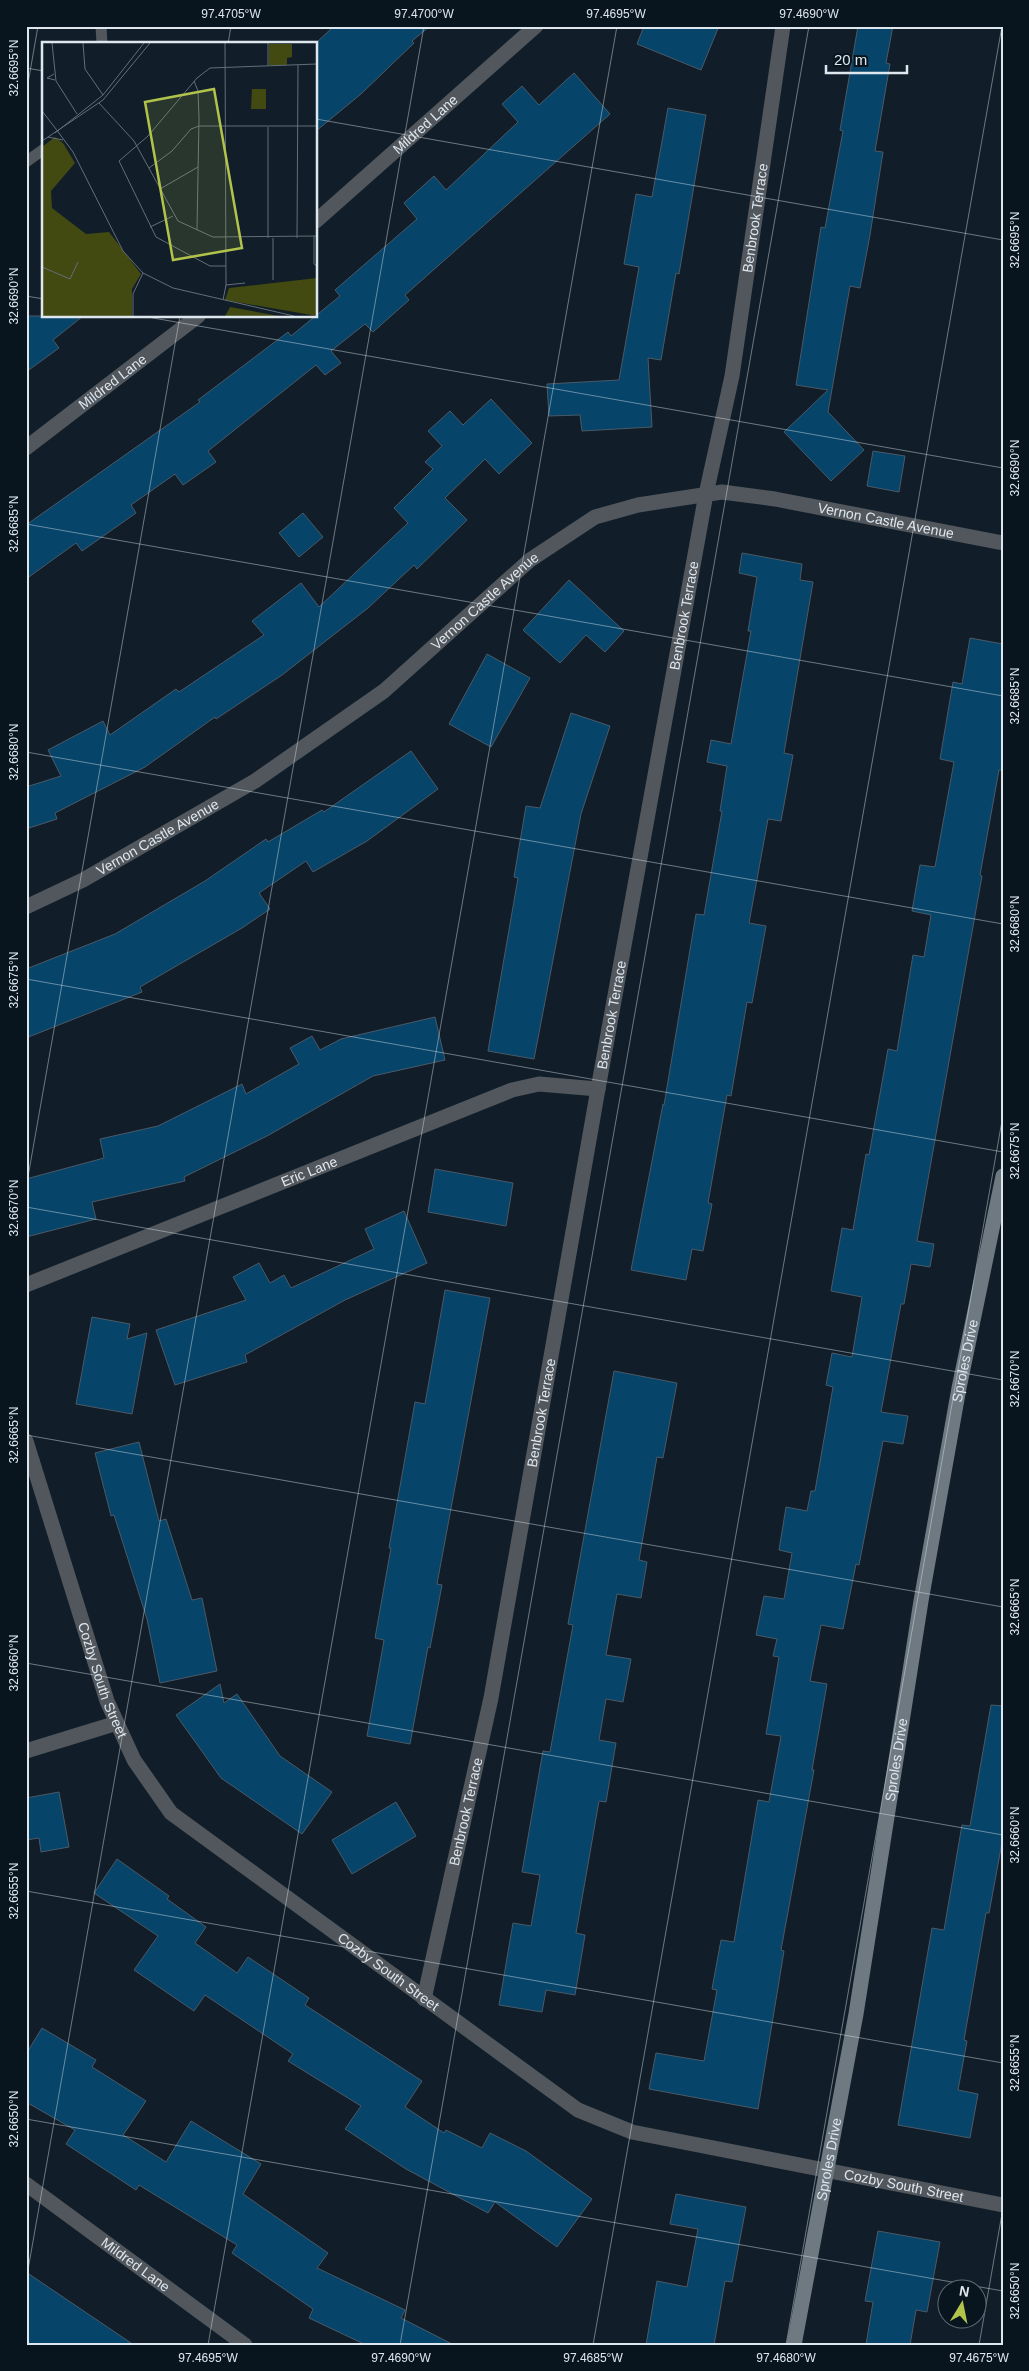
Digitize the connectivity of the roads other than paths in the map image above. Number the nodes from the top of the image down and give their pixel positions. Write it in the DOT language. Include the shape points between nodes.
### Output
graph roads {
  1 [pos="101,26"];
  2 [pos="536,26"];
  3 [pos="783,26"];
  4 [pos="102,42"];
  5 [pos="42,150"];
  6 [pos="26,162"];
  7 [pos="318,219"];
  8 [pos="195,318"];
  9 [pos="26,448"];
  10 [pos="706,494"];
  11 [pos="1003,543"];
  12 [pos="26,907"];
  13 [pos="598,1089"];
  14 [pos="1003,1176"];
  15 [pos="26,1285"];
  16 [pos="26,1441"];
  17 [pos="117,1723"];
  18 [pos="26,1751"];
  19 [pos="424,1999"];
  20 [pos="826,2170"];
  21 [pos="26,2184"];
  22 [pos="1003,2205"];
  23 [pos="245,2345"];
  24 [pos="794,2345"];
  1 -- 4 [label="lane"];
  2 -- 7 [label="street, Mildred Lane"];
  3 -- 10 [label="street, Benbrook Terrace" via="732,376"];
  5 -- 6 [label="lane"];
  8 -- 9 [label="street, Mildred Lane"];
  10 -- 11 [label="street, Vernon Castle Avenue" via="722,492 774,499"];
  10 -- 12 [label="street, Vernon Castle Avenue" via="638,504 595,517 530,560 384,691 255,781 83,880"];
  10 -- 13 [label="street, Benbrook Terrace"];
  13 -- 15 [label="street, Eric Lane" via="539,1084 512,1090"];
  13 -- 19 [label="street, Benbrook Terrace" via="491,1698"];
  14 -- 20 [label="street, Sproles Drive" via="957,1398 921,1601 856,2014"];
  16 -- 17 [label="street, Cozby South Street" via="107,1701"];
  17 -- 18 [label="street"];
  17 -- 19 [label="street, Cozby South Street" via="134,1760 171,1813"];
  19 -- 20 [label="street, Cozby South Street" via="578,2110 632,2132"];
  20 -- 22 [label="street, Cozby South Street"];
  20 -- 24 [label="street, Sproles Drive"];
  21 -- 23 [label="street, Mildred Lane"];
}
